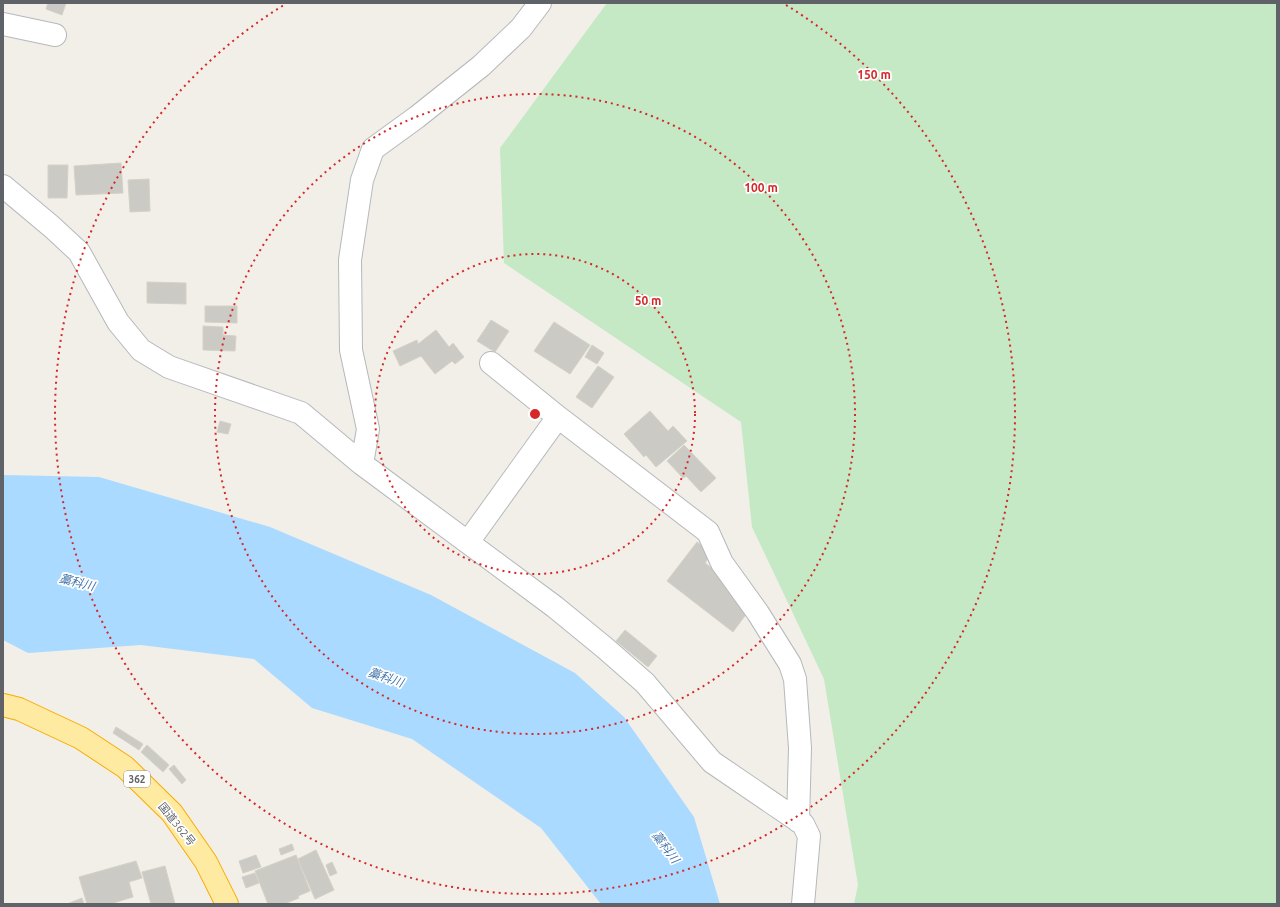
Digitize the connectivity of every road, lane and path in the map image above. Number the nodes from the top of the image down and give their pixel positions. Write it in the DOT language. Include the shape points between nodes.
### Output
graph roads {
  1 [pos="540,3"];
  2 [pos="3,24"];
  3 [pos="55,35"];
  4 [pos="3,186"];
  5 [pos="491,363"];
  6 [pos="558,417"];
  7 [pos="362,464"];
  8 [pos="468,542"];
  9 [pos="3,705"];
  10 [pos="798,821"];
  11 [pos="227,904"];
  12 [pos="803,904"];
  1 -- 7 [label="street" via="522,28 481,66 373,148 362,180 350,260 351,350 368,430"];
  2 -- 3 [label="street"];
  4 -- 7 [label="street" via="79,252 118,322 141,350 169,367 301,414"];
  5 -- 6 [label="street"];
  6 -- 8 [label="street"];
  6 -- 10 [label="street" via="708,532 722,563 790,664 795,679 800,748"];
  7 -- 8 [label="street"];
  8 -- 10 [label="street" via="611,653 644,683 712,762"];
  9 -- 11 [label="highway, 国道362号 / 362" via="19,709 81,738 125,767 172,813 206,862"];
  10 -- 12 [label="street" via="803,824 809,836"];
}
